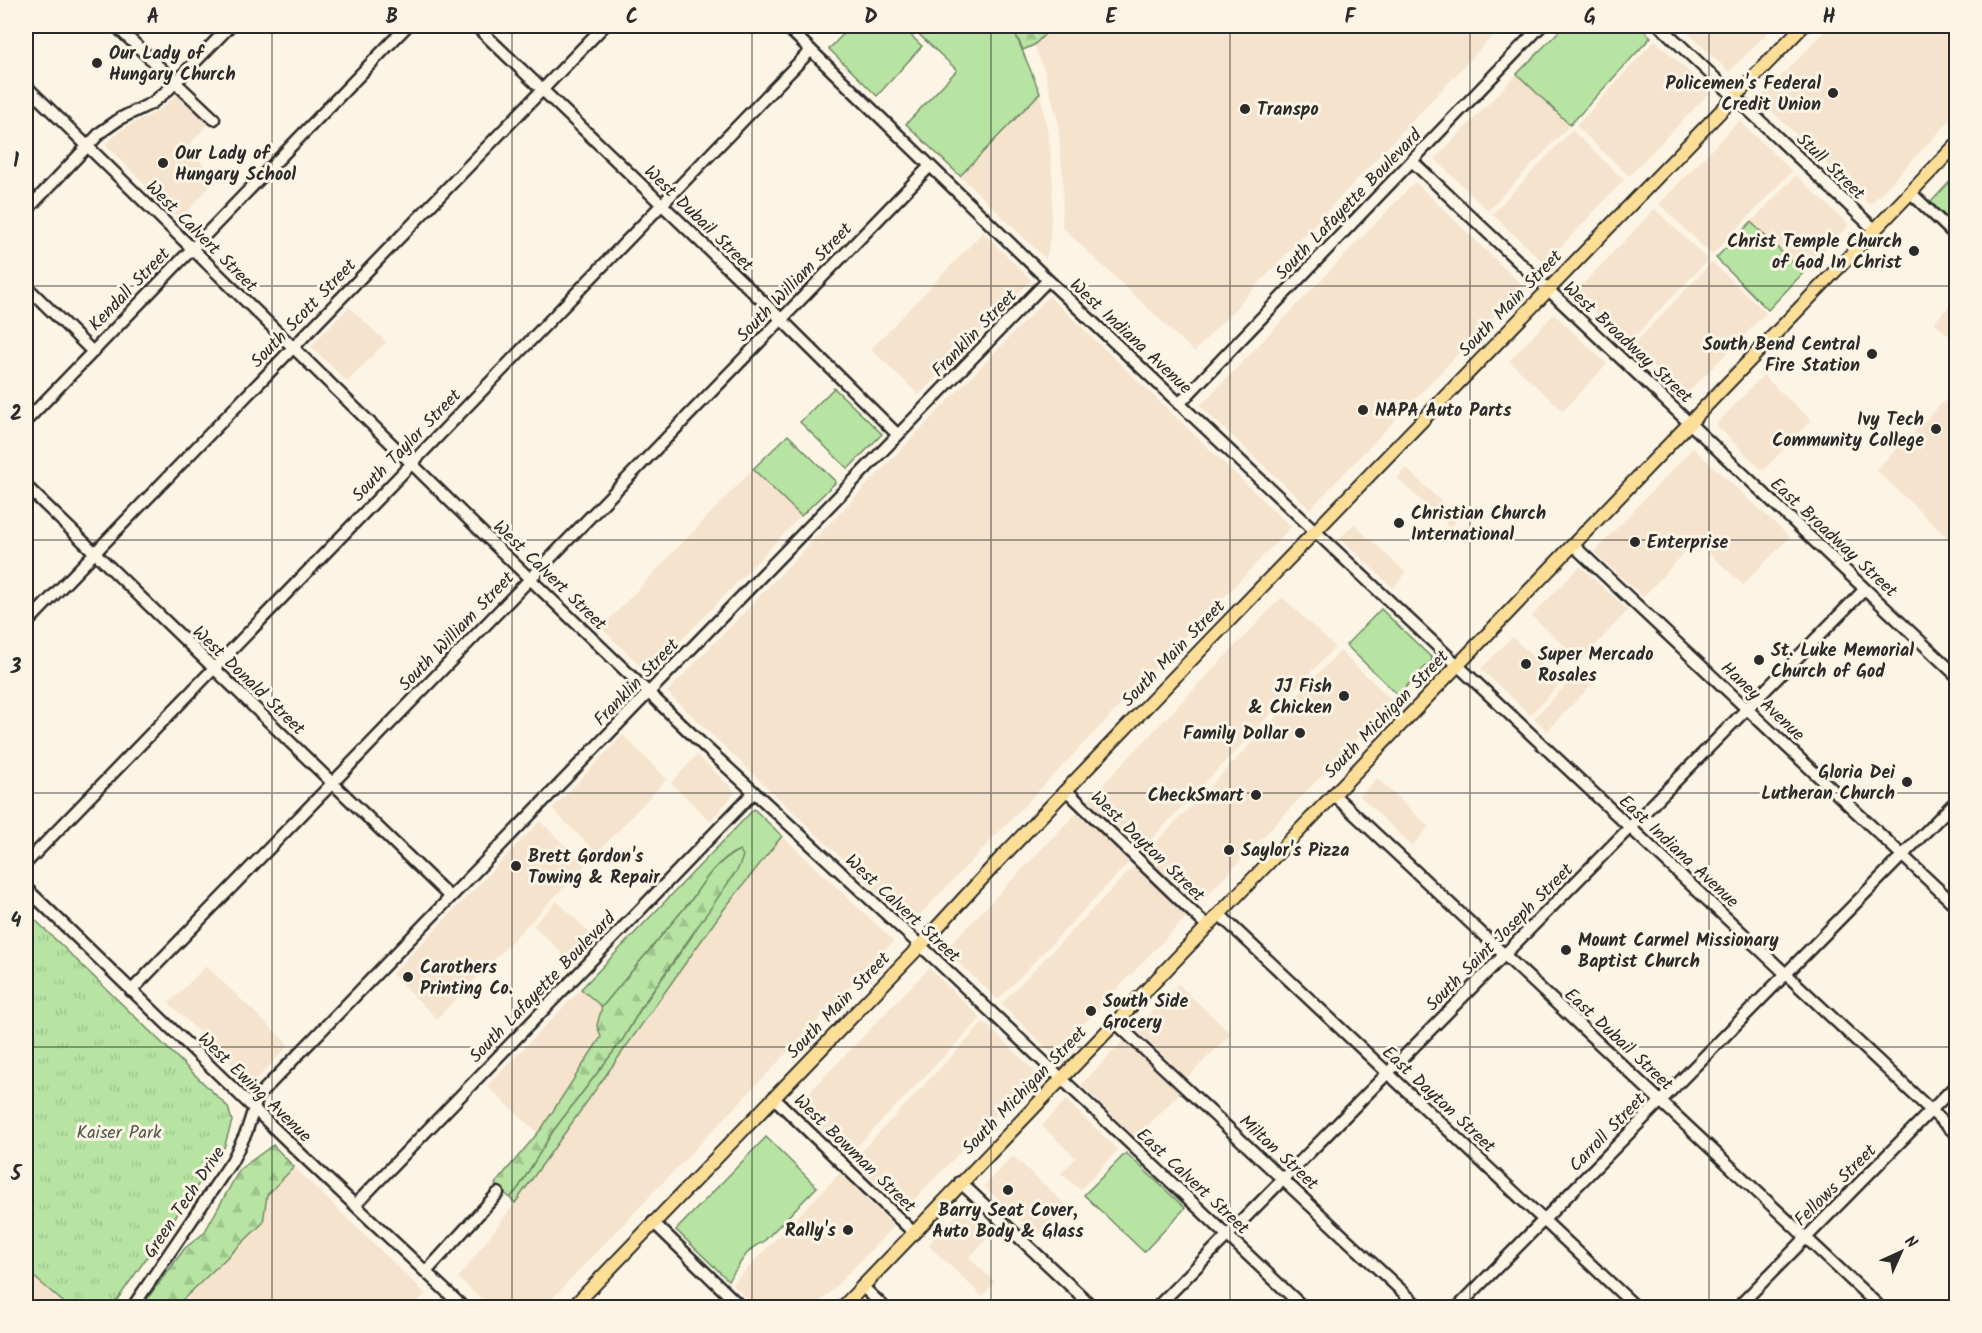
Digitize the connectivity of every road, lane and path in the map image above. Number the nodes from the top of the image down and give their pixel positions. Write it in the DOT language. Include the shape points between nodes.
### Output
graph roads {
  1 [pos="116,26"];
  2 [pos="230,26"];
  3 [pos="407,26"];
  4 [pos="476,26"];
  5 [pos="604,26"];
  6 [pos="786,26"];
  7 [pos="1541,26"];
  8 [pos="1660,26"];
  9 [pos="1803,26"];
  10 [pos="811,50"];
  11 [pos="176,82"];
  12 [pos="26,86"];
  13 [pos="542,89"];
  14 [pos="1734,97"];
  15 [pos="214,119"];
  16 [pos="1956,145"];
  17 [pos="88,146"];
  18 [pos="1412,161"];
  19 [pos="930,166"];
  20 [pos="1911,193"];
  21 [pos="661,205"];
  22 [pos="26,211"];
  23 [pos="1875,230"];
  24 [pos="1956,236"];
  25 [pos="191,249"];
  26 [pos="1048,280"];
  27 [pos="26,286"];
  28 [pos="1548,290"];
  29 [pos="781,319"];
  30 [pos="293,347"];
  31 [pos="92,351"];
  32 [pos="1179,404"];
  33 [pos="26,421"];
  34 [pos="1690,423"];
  35 [pos="898,435"];
  36 [pos="412,463"];
  37 [pos="26,486"];
  38 [pos="1314,532"];
  39 [pos="1573,545"];
  40 [pos="94,553"];
  41 [pos="530,578"];
  42 [pos="1865,589"];
  43 [pos="26,624"];
  44 [pos="1457,666"];
  45 [pos="213,668"];
  46 [pos="1956,675"];
  47 [pos="649,692"];
  48 [pos="1747,709"];
  49 [pos="332,783"];
  50 [pos="1066,790"];
  51 [pos="754,792"];
  52 [pos="1333,794"];
  53 [pos="1956,801"];
  54 [pos="1630,827"];
  55 [pos="1903,856"];
  56 [pos="26,863"];
  57 [pos="26,888"];
  58 [pos="450,897"];
  59 [pos="1956,906"];
  60 [pos="1219,914"];
  61 [pos="1207,926"];
  62 [pos="920,946"];
  63 [pos="1504,955"];
  64 [pos="1786,974"];
  65 [pos="132,991"];
  66 [pos="1115,1022"];
  67 [pos="1388,1073"];
  68 [pos="1060,1079"];
  69 [pos="1956,1085"];
  70 [pos="774,1098"];
  71 [pos="1661,1101"];
  72 [pos="254,1109"];
  73 [pos="1932,1111"];
  74 [pos="1956,1134"];
  75 [pos="1283,1179"];
  76 [pos="960,1182"];
  77 [pos="498,1193"];
  78 [pos="355,1205"];
  79 [pos="1544,1220"];
  80 [pos="654,1222"];
  81 [pos="914,1232"];
  82 [pos="1227,1236"];
  83 [pos="1806,1237"];
  84 [pos="426,1272"];
  85 [pos="862,1286"];
  86 [pos="132,1308"];
  87 [pos="464,1308"];
  88 [pos="572,1308"];
  89 [pos="742,1308"];
  90 [pos="842,1308"];
  91 [pos="885,1308"];
  92 [pos="1094,1308"];
  93 [pos="1156,1308"];
  94 [pos="1304,1308"];
  95 [pos="1420,1308"];
  96 [pos="1457,1308"];
  97 [pos="1637,1308"];
  98 [pos="1737,1308"];
  99 [pos="1881,1308"];
  1 -- 11 [label="street"];
  2 -- 11 [label="street"];
  3 -- 25 [label="street, Kendall Street"];
  4 -- 13 [label="street, West Dubail Street"];
  5 -- 13 [label="street, South Scott Street"];
  6 -- 10 [label="street, West Indiana Avenue"];
  7 -- 18 [label="street, South Lafayette Boulevard"];
  8 -- 14 [label="street, Stull Street"];
  9 -- 14 [label="main road, South Main Street"];
  10 -- 19 [label="street, West Indiana Avenue"];
  10 -- 21 [label="street, South Taylor Street"];
  11 -- 15 [label="street"];
  11 -- 17 [label="street" via="152,103 112,124"];
  12 -- 17 [label="street, West Calvert Street"];
  13 -- 21 [label="street, West Dubail Street"];
  13 -- 30 [label="street, South Scott Street"];
  14 -- 23 [label="street, Stull Street"];
  14 -- 28 [label="main road, South Main Street"];
  16 -- 20 [label="main road, South Michigan Street"];
  17 -- 22 [label="street"];
  17 -- 25 [label="street, West Calvert Street"];
  18 -- 28 [label="street, West Broadway Street"];
  18 -- 32 [label="street, South Lafayette Boulevard"];
  19 -- 26 [label="street, West Indiana Avenue"];
  19 -- 29 [label="street, South William Street"];
  20 -- 23 [label="main road, South Michigan Street"];
  20 -- 24 [label="street"];
  21 -- 29 [label="street, West Dubail Street"];
  21 -- 36 [label="street, South Taylor Street"];
  23 -- 34 [label="main road, South Michigan Street"];
  25 -- 30 [label="street, West Calvert Street"];
  25 -- 31 [label="street, Kendall Street"];
  26 -- 32 [label="street, West Indiana Avenue"];
  26 -- 35 [label="street, Franklin Street"];
  27 -- 31 [label="street"];
  28 -- 34 [label="street, West Broadway Street"];
  28 -- 38 [label="main road, South Main Street"];
  29 -- 35 [label="street, West Dubail Street"];
  29 -- 41 [label="street, South William Street"];
  30 -- 36 [label="street, West Calvert Street"];
  30 -- 40 [label="street, South Scott Street"];
  31 -- 33 [label="street, Kendall Street"];
  32 -- 38 [label="street, West Indiana Avenue"];
  34 -- 39 [label="main road, South Michigan Street"];
  34 -- 42 [label="street, East Broadway Street"];
  35 -- 47 [label="street, Franklin Street"];
  36 -- 41 [label="street, West Calvert Street"];
  36 -- 45 [label="street, South Taylor Street"];
  37 -- 40 [label="street, West Donald Street"];
  38 -- 44 [label="street, West Indiana Avenue"];
  38 -- 50 [label="main road, South Main Street"];
  39 -- 44 [label="main road, South Michigan Street"];
  39 -- 48 [label="street, Haney Avenue"];
  40 -- 43 [label="street, South Scott Street"];
  40 -- 45 [label="street, West Donald Street"];
  41 -- 47 [label="street, West Calvert Street"];
  41 -- 49 [label="street, South William Street"];
  42 -- 46 [label="street, East Broadway Street"];
  42 -- 48 [label="street, South Saint Joseph Street"];
  44 -- 52 [label="main road, South Michigan Street"];
  44 -- 54 [label="street, East Indiana Avenue"];
  45 -- 49 [label="street, West Donald Street"];
  45 -- 56 [label="street, South Taylor Street"];
  47 -- 51 [label="street, West Calvert Street"];
  47 -- 58 [label="street, Franklin Street"];
  48 -- 54 [label="street, South Saint Joseph Street"];
  48 -- 55 [label="street, Haney Avenue"];
  49 -- 58 [label="street, West Donald Street"];
  49 -- 65 [label="street, South William Street"];
  50 -- 61 [label="street, West Dayton Street"];
  50 -- 62 [label="main road, South Main Street"];
  51 -- 62 [label="street, West Calvert Street"];
  51 -- 78 [label="street, South Lafayette Boulevard"];
  52 -- 60 [label="main road, South Michigan Street"];
  52 -- 63 [label="street, East Dubail Street"];
  53 -- 55 [label="street, Carroll Street"];
  54 -- 63 [label="street, South Saint Joseph Street"];
  54 -- 64 [label="street, East Indiana Avenue"];
  55 -- 59 [label="street, Haney Avenue"];
  55 -- 64 [label="street, Carroll Street"];
  57 -- 65 [label="street, West Ewing Avenue"];
  58 -- 72 [label="street, Franklin Street" via="272,1082"];
  60 -- 61 [label="main road, South Michigan Street"];
  60 -- 67 [label="street, East Dayton Street"];
  61 -- 66 [label="main road, South Michigan Street"];
  62 -- 68 [label="street, West Calvert Street"];
  62 -- 70 [label="main road, South Main Street"];
  63 -- 67 [label="street, South Saint Joseph Street"];
  63 -- 71 [label="street, East Dubail Street"];
  64 -- 71 [label="street, Carroll Street"];
  64 -- 73 [label="street, East Indiana Avenue"];
  65 -- 72 [label="street, West Ewing Avenue"];
  66 -- 68 [label="main road, South Michigan Street"];
  66 -- 75 [label="street, Milton Street"];
  67 -- 75 [label="street, South Saint Joseph Street"];
  67 -- 79 [label="street, East Dayton Street"];
  68 -- 76 [label="main road, South Michigan Street"];
  68 -- 82 [label="street, East Calvert Street"];
  69 -- 73 [label="street, Fellows Street"];
  70 -- 80 [label="main road, South Main Street"];
  70 -- 81 [label="street, West Bowman Street"];
  71 -- 79 [label="street, Carroll Street"];
  71 -- 83 [label="street, East Dubail Street"];
  72 -- 78 [label="street, West Ewing Avenue"];
  72 -- 86 [label="street, Green Tech Drive" via="232,1161"];
  73 -- 74 [label="street, East Indiana Avenue"];
  73 -- 83 [label="street, Fellows Street"];
  75 -- 82 [label="street, South Saint Joseph Street"];
  75 -- 95 [label="street, Milton Street"];
  76 -- 81 [label="main road, South Michigan Street"];
  76 -- 92 [label="street"];
  77 -- 84 [label="street"];
  78 -- 84 [label="street, West Ewing Avenue"];
  79 -- 96 [label="street, Carroll Street"];
  79 -- 97 [label="street, East Dayton Street"];
  80 -- 88 [label="main road, South Main Street"];
  80 -- 89 [label="street"];
  81 -- 85 [label="main road, South Michigan Street"];
  82 -- 93 [label="street, South Saint Joseph Street"];
  82 -- 94 [label="street, East Calvert Street"];
  83 -- 98 [label="street, Fellows Street"];
  83 -- 99 [label="street, East Dubail Street"];
  84 -- 87 [label="street, West Ewing Avenue"];
  85 -- 90 [label="main road, South Michigan Street"];
  85 -- 91 [label="street"];
}
